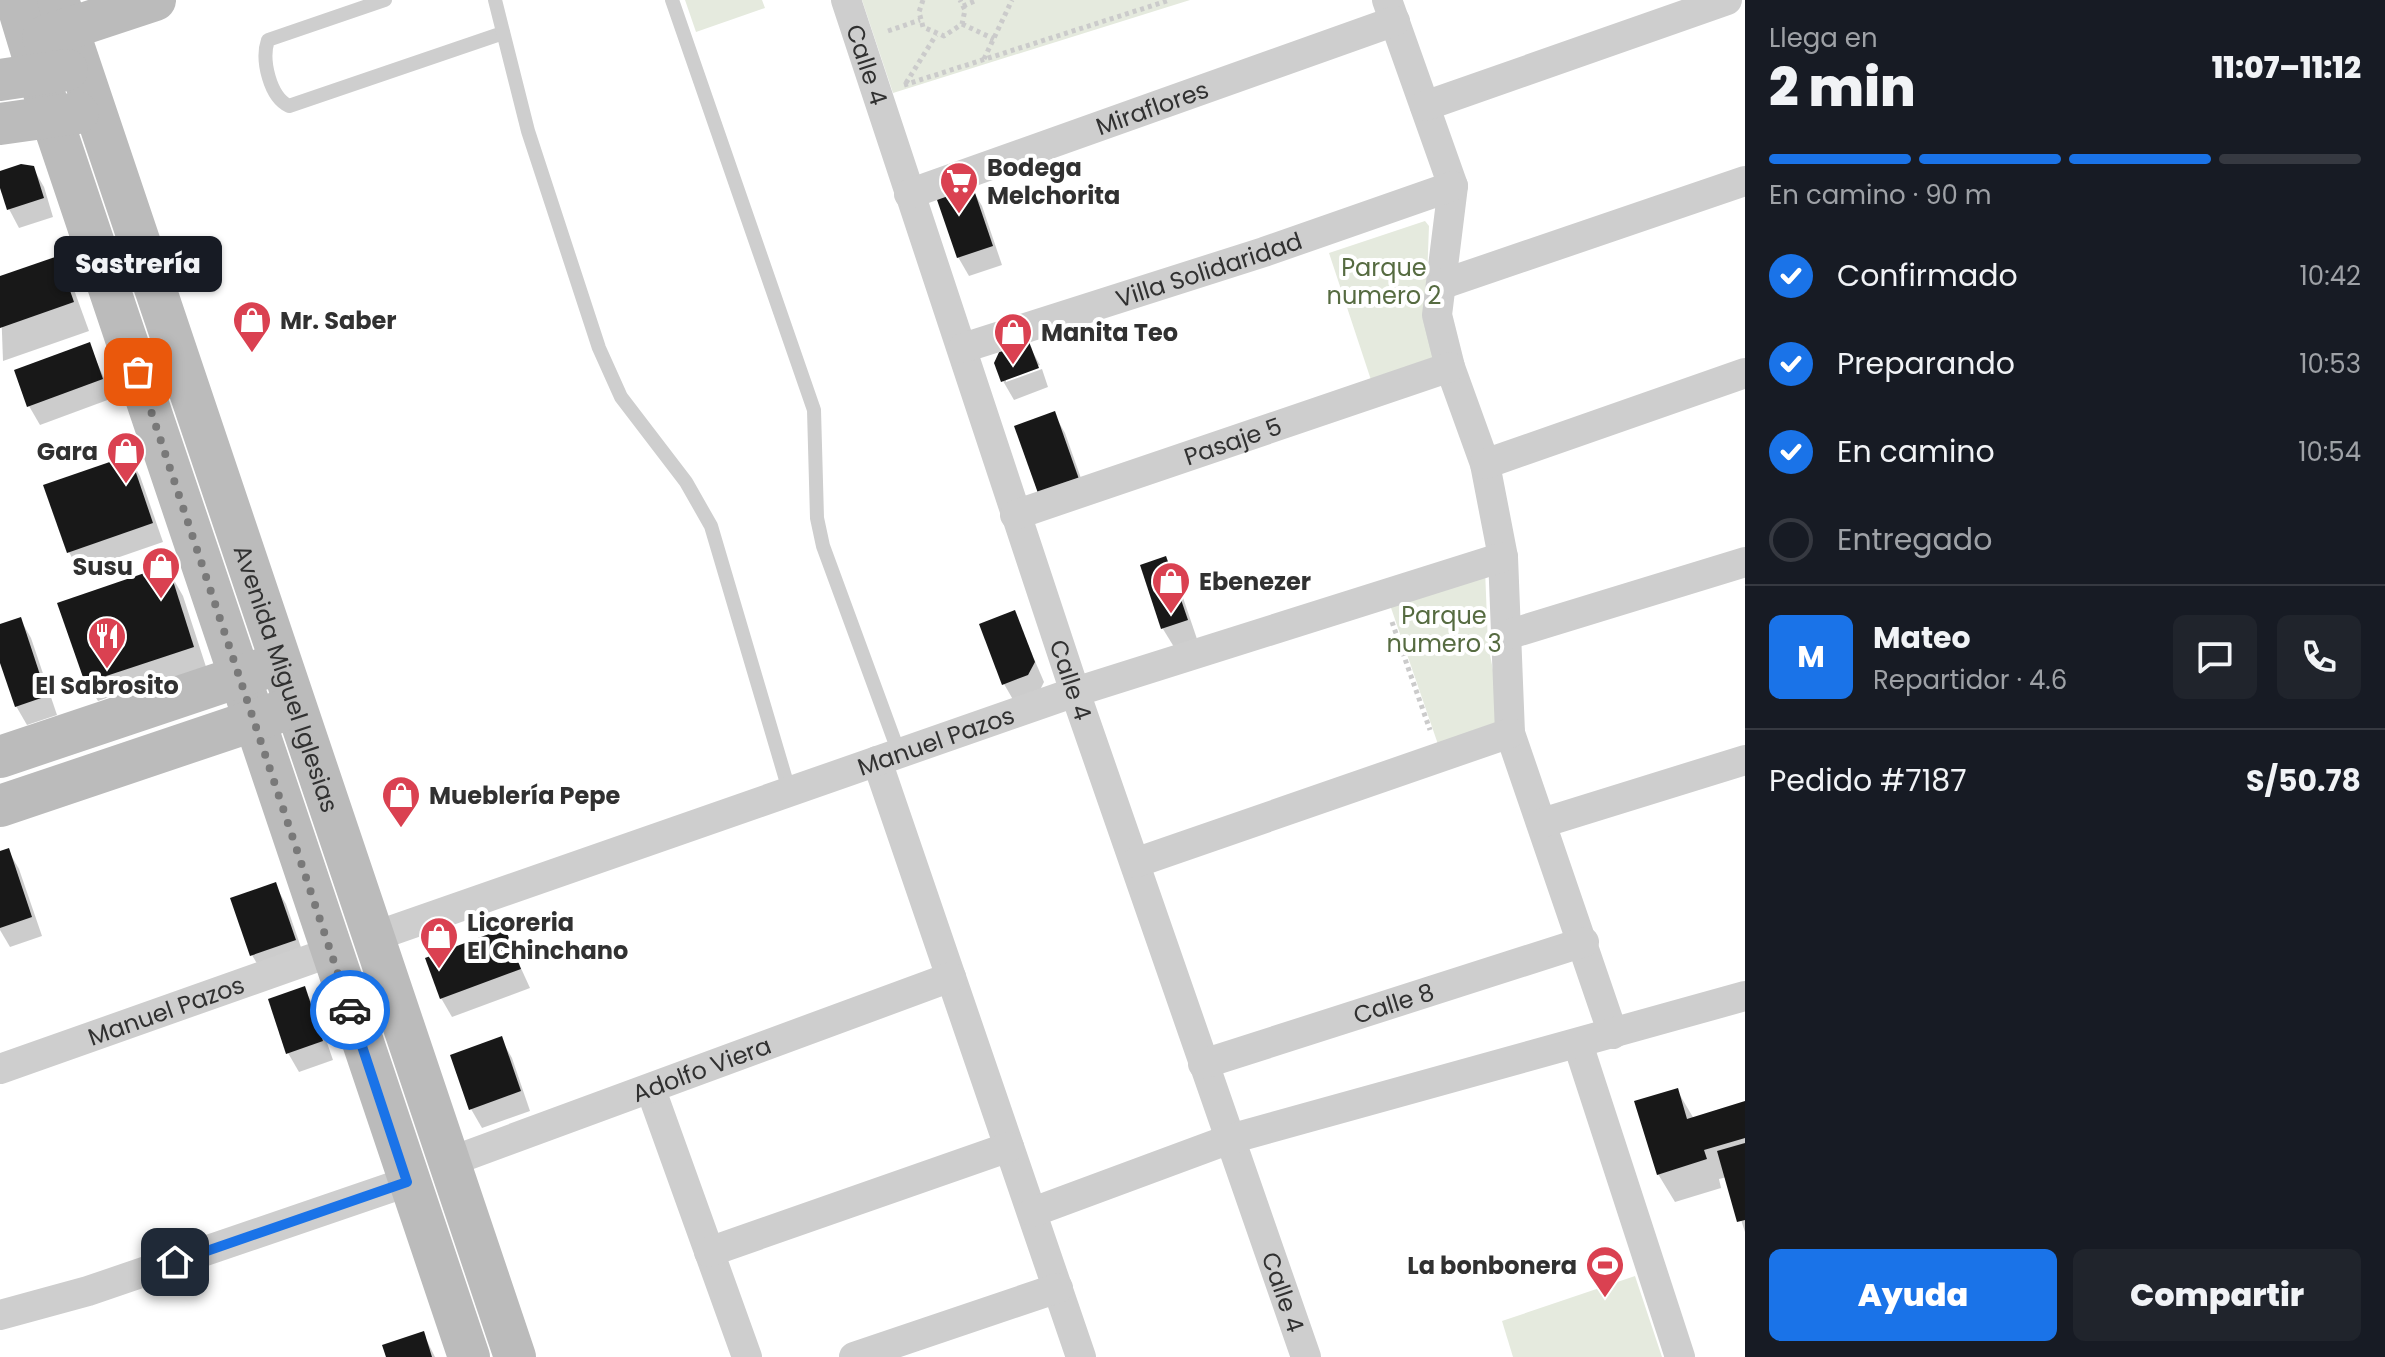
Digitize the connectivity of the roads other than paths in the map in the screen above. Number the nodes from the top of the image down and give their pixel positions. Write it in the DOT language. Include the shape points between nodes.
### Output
graph roads {
  1 [pos="16,0"];
  2 [pos="155,0"];
  3 [pos="385,0"];
  4 [pos="495,0"];
  5 [pos="672,0"];
  6 [pos="846,0"];
  7 [pos="1727,0"];
  8 [pos="1391,11"];
  9 [pos="503,33"];
  10 [pos="46,49"];
  11 [pos="1425,106"];
  12 [pos="93,111"];
  13 [pos="51,116"];
  14 [pos="0,124"];
  15 [pos="1745,181"];
  16 [pos="1453,186"];
  17 [pos="909,194"];
  18 [pos="1443,284"];
  19 [pos="963,348"];
  20 [pos="1450,367"];
  21 [pos="1745,373"];
  22 [pos="1485,464"];
  23 [pos="1015,515"];
  24 [pos="1503,557"];
  25 [pos="1745,562"];
  26 [pos="1507,635"];
  27 [pos="280,663"];
  28 [pos="240,676"];
  29 [pos="1075,692"];
  30 [pos="294,706"];
  31 [pos="255,720"];
  32 [pos="1510,733"];
  33 [pos="3,746"];
  34 [pos="888,757"];
  35 [pos="1745,760"];
  36 [pos="789,790"];
  37 [pos="0,806"];
  38 [pos="1542,823"];
  39 [pos="1135,863"];
  40 [pos="373,937"];
  41 [pos="1584,942"];
  42 [pos="331,952"];
  43 [pos="951,977"];
  44 [pos="1745,996"];
  45 [pos="1613,1034"];
  46 [pos="1578,1044"];
  47 [pos="1203,1064"];
  48 [pos="0,1069"];
  49 [pos="651,1090"];
  50 [pos="1230,1139"];
  51 [pos="1009,1147"];
  52 [pos="452,1161"];
  53 [pos="407,1182"];
  54 [pos="1033,1212"];
  55 [pos="709,1252"];
  56 [pos="1058,1288"];
  57 [pos="0,1315"];
  58 [pos="469,1357"];
  59 [pos="515,1357"];
  60 [pos="747,1357"];
  61 [pos="854,1357"];
  62 [pos="1081,1357"];
  63 [pos="1306,1357"];
  64 [pos="1680,1357"];
  1 -- 10 [label="main road, Avenida Miguel Iglesias"];
  2 -- 10 [label="main road"];
  3 -- 9 [label="lane" via="268,40 265,50 281,102 289,106"];
  4 -- 9 [label="lane"];
  5 -- 34 [label="lane" via="814,410 817,518"];
  6 -- 17 [label="street, Calle 4"];
  7 -- 11 [label="street"];
  8 -- 11 [label="street"];
  8 -- 17 [label="street, Miraflores"];
  9 -- 36 [label="lane" via="528,131 599,348 621,397 686,482 711,526"];
  10 -- 12 [label="main road, Avenida Miguel Iglesias"];
  10 -- 13 [label="main road, Avenida Miguel Iglesias"];
  11 -- 16 [label="street"];
  12 -- 13 [label="main road"];
  12 -- 27 [label="main road, Avenida Miguel Iglesias"];
  13 -- 14 [label="main road"];
  13 -- 28 [label="main road, Avenida Miguel Iglesias"];
  15 -- 18 [label="street"];
  16 -- 18 [label="street"];
  16 -- 19 [label="street, Villa Solidaridad"];
  17 -- 19 [label="street, Calle 4"];
  18 -- 20 [label="street" via="1437,315"];
  19 -- 23 [label="street, Calle 4"];
  20 -- 22 [label="street"];
  20 -- 23 [label="street, Pasaje 5"];
  21 -- 22 [label="street"];
  22 -- 24 [label="street"];
  23 -- 29 [label="street, Calle 4"];
  24 -- 26 [label="street"];
  24 -- 29 [label="street, Manuel Pazos"];
  25 -- 26 [label="street"];
  26 -- 32 [label="street"];
  27 -- 28 [label="main road"];
  27 -- 30 [label="main road, Avenida Miguel Iglesias"];
  28 -- 31 [label="main road, Avenida Miguel Iglesias"];
  28 -- 33 [label="main road"];
  29 -- 34 [label="street, Manuel Pazos"];
  29 -- 39 [label="street, Calle 4"];
  30 -- 31 [label="main road"];
  30 -- 40 [label="main road, Avenida Miguel Iglesias"];
  31 -- 37 [label="main road"];
  31 -- 42 [label="main road, Avenida Miguel Iglesias"];
  32 -- 38 [label="street"];
  32 -- 39 [label="street"];
  34 -- 36 [label="street, Manuel Pazos"];
  34 -- 43 [label="street"];
  35 -- 38 [label="street"];
  36 -- 40 [label="street, Manuel Pazos"];
  38 -- 41 [label="street"];
  39 -- 47 [label="street, Calle 4"];
  40 -- 52 [label="main road, Avenida Miguel Iglesias"];
  41 -- 45 [label="street"];
  41 -- 47 [label="street, Calle 8"];
  42 -- 48 [label="street, Manuel Pazos"];
  42 -- 53 [label="main road, Avenida Miguel Iglesias"];
  43 -- 49 [label="street, Adolfo Viera"];
  43 -- 51 [label="street"];
  44 -- 45 [label="street"];
  45 -- 46 [label="street"];
  46 -- 50 [label="street"];
  46 -- 64 [label="street"];
  47 -- 50 [label="street, Calle 4"];
  49 -- 52 [label="street, Adolfo Viera"];
  49 -- 55 [label="street"];
  50 -- 54 [label="street"];
  50 -- 63 [label="street, Calle 4"];
  51 -- 54 [label="street"];
  51 -- 55 [label="street"];
  52 -- 59 [label="main road, Avenida Miguel Iglesias"];
  53 -- 57 [label="street" via="88,1291"];
  53 -- 58 [label="main road, Avenida Miguel Iglesias"];
  54 -- 56 [label="street"];
  55 -- 60 [label="street"];
  56 -- 61 [label="street"];
  56 -- 62 [label="street"];
}
